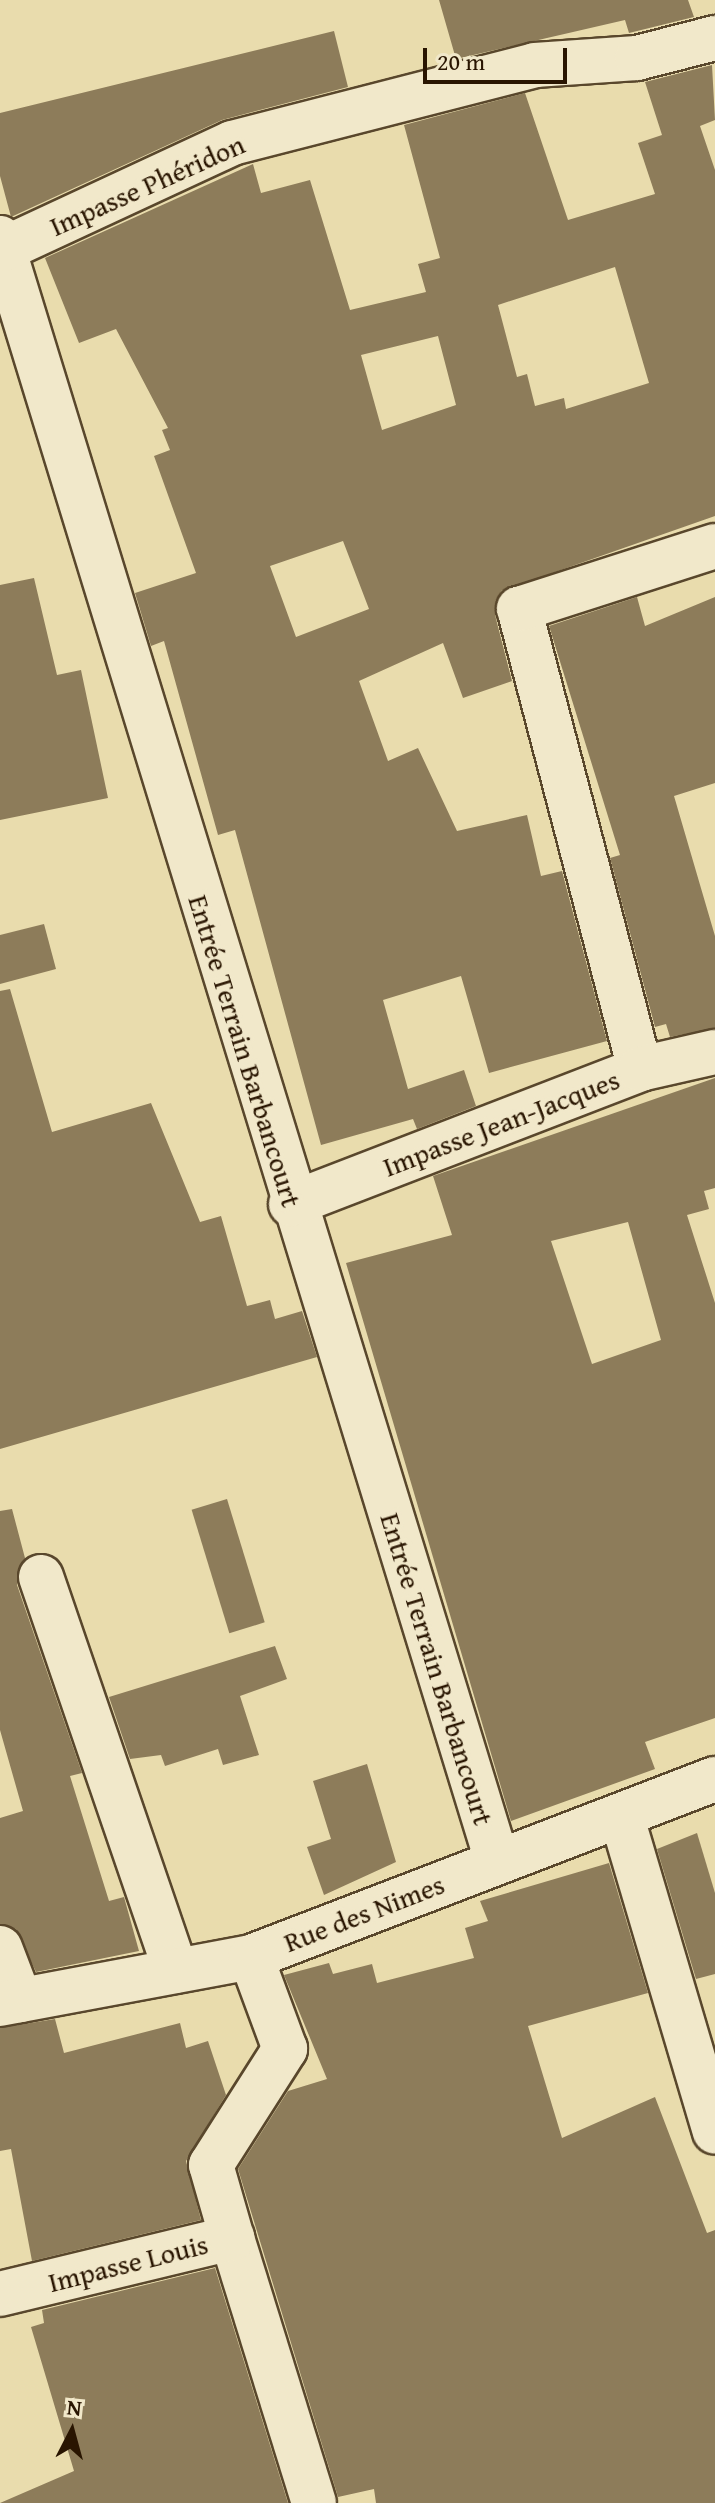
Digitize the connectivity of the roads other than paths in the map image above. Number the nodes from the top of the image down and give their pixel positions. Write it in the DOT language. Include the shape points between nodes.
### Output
graph roads {
  1 [pos="715,38"];
  2 [pos="2,244"];
  3 [pos="715,546"];
  4 [pos="715,1052"];
  5 [pos="640,1069"];
  6 [pos="291,1204"];
  7 [pos="41,1577"];
  8 [pos="715,1779"];
  9 [pos="622,1818"];
  10 [pos="497,1861"];
  11 [pos="0,1948"];
  12 [pos="251,1957"];
  13 [pos="176,1971"];
  14 [pos="10,2002"];
  15 [pos="715,2131"];
  16 [pos="232,2238"];
  17 [pos="0,2294"];
  18 [pos="314,2503"];
  1 -- 2 [label="street, Impasse Phéridon" via="637,58 535,65 232,143"];
  2 -- 6 [label="street, Entrée Terrain Barbancourt"];
  3 -- 5 [label="street" via="519,609"];
  4 -- 5 [label="street, Impasse Jean-Jacques"];
  5 -- 6 [label="street, Impasse Jean-Jacques"];
  6 -- 10 [label="street, Entrée Terrain Barbancourt"];
  7 -- 13 [label="street"];
  8 -- 9 [label="street, Rue des Nimes"];
  9 -- 10 [label="street, Rue des Nimes"];
  9 -- 15 [label="street"];
  10 -- 12 [label="street, Rue des Nimes"];
  11 -- 14 [label="street"];
  12 -- 13 [label="street, Rue des Nimes"];
  12 -- 16 [label="street, Impasse Louis" via="285,2049 211,2165"];
  13 -- 14 [label="street, Rue des Nimes"];
  16 -- 17 [label="street, Impasse Louis"];
  16 -- 18 [label="street"];
}
